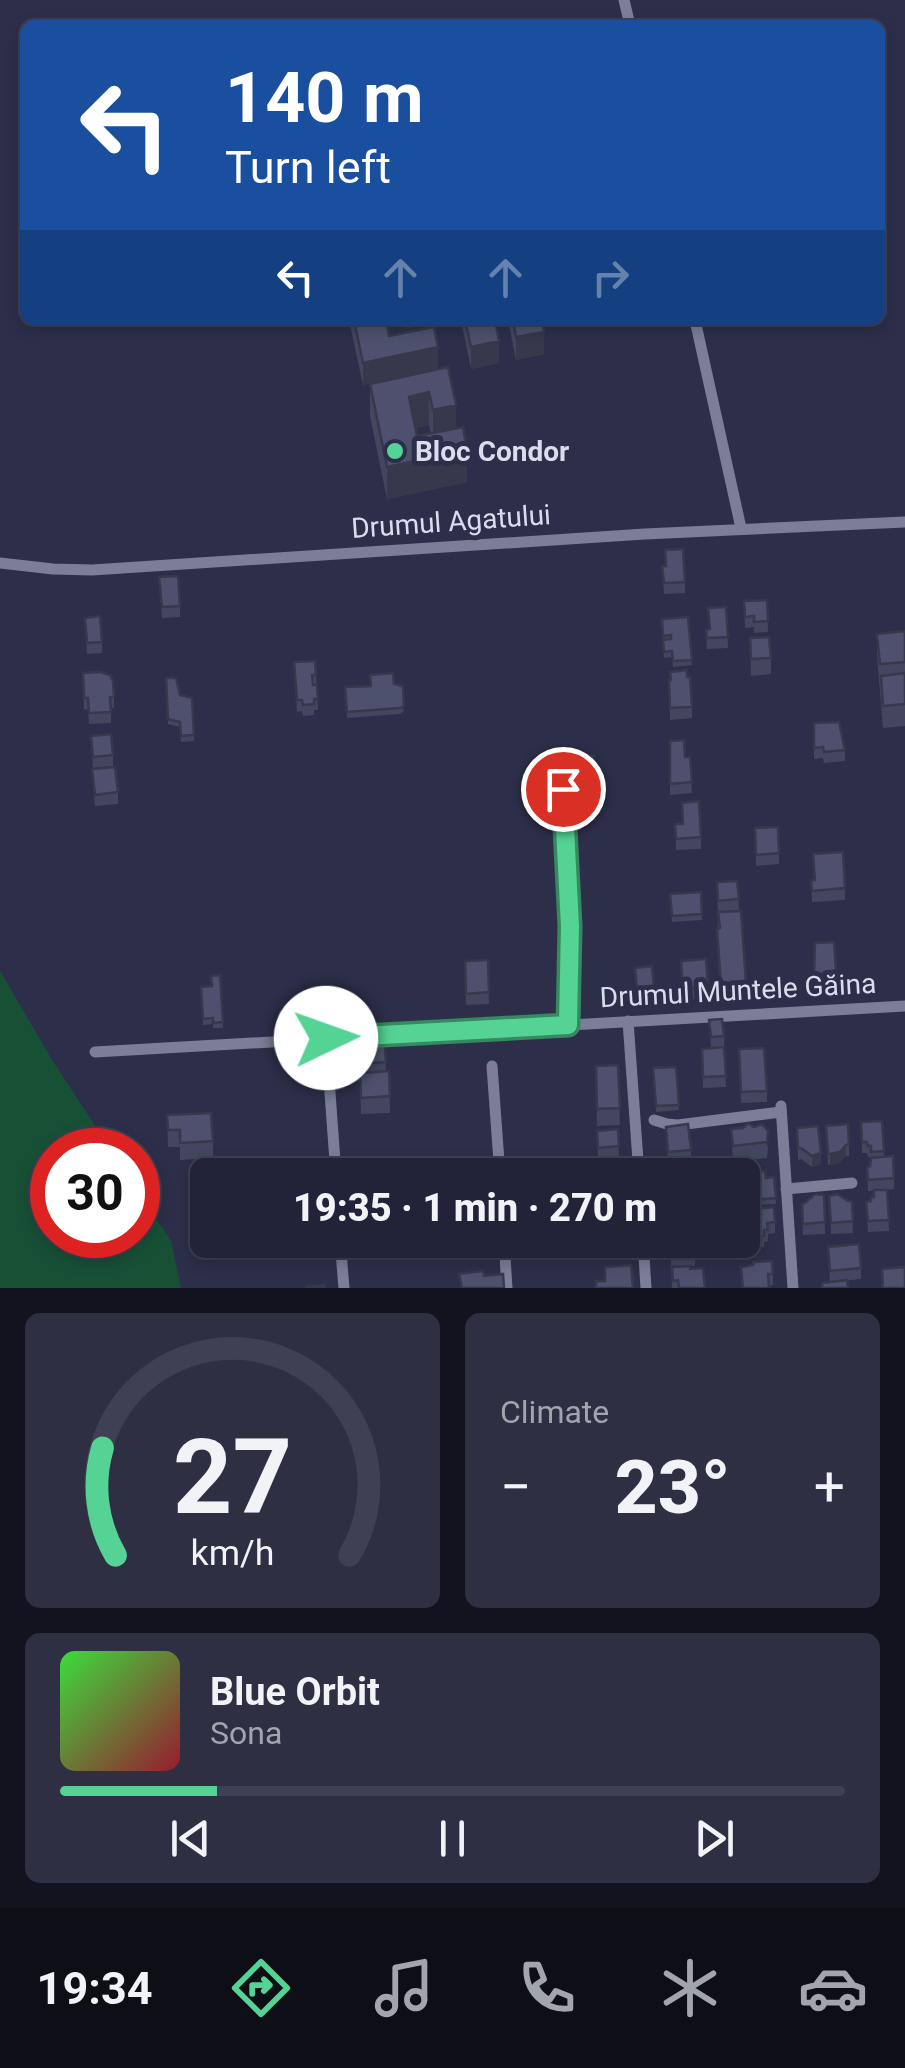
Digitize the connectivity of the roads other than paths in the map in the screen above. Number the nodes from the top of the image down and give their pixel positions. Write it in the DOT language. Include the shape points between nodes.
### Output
graph roads {
  1 [pos="696,325"];
  2 [pos="905,522"];
  3 [pos="741,528"];
  4 [pos="0,563"];
  5 [pos="563,789"];
  6 [pos="905,1006"];
  7 [pos="628,1021"];
  8 [pos="568,1025"];
  9 [pos="326,1038"];
  10 [pos="96,1052"];
  11 [pos="492,1066"];
  12 [pos="654,1120"];
  13 [pos="335,1158"];
  14 [pos="499,1158"];
  15 [pos="638,1158"];
  16 [pos="852,1184"];
  17 [pos="786,1189"];
  18 [pos="788,1210"];
  19 [pos="772,1212"];
  20 [pos="342,1258"];
  21 [pos="506,1258"];
  22 [pos="644,1258"];
  23 [pos="344,1288"];
  24 [pos="508,1288"];
  25 [pos="646,1288"];
  26 [pos="793,1288"];
  1 -- 3 [label="street"];
  2 -- 3 [label="street, Drumul Agatului"];
  3 -- 4 [label="street, Drumul Agatului" via="92,570"];
  5 -- 8 [label="street"];
  6 -- 7 [label="street, Drumul Muntele Găina"];
  7 -- 8 [label="street, Drumul Muntele Găina"];
  7 -- 15 [label="street"];
  8 -- 9 [label="street, Drumul Muntele Găina"];
  9 -- 10 [label="street, Drumul Muntele Găina"];
  9 -- 13 [label="street"];
  11 -- 14 [label="street"];
  12 -- 17 [label="street" via="678,1124 781,1109"];
  16 -- 17 [label="street"];
  17 -- 18 [label="street"];
  18 -- 19 [label="street"];
  18 -- 26 [label="street"];
  20 -- 23 [label="street"];
  21 -- 24 [label="street"];
  22 -- 25 [label="street"];
}
